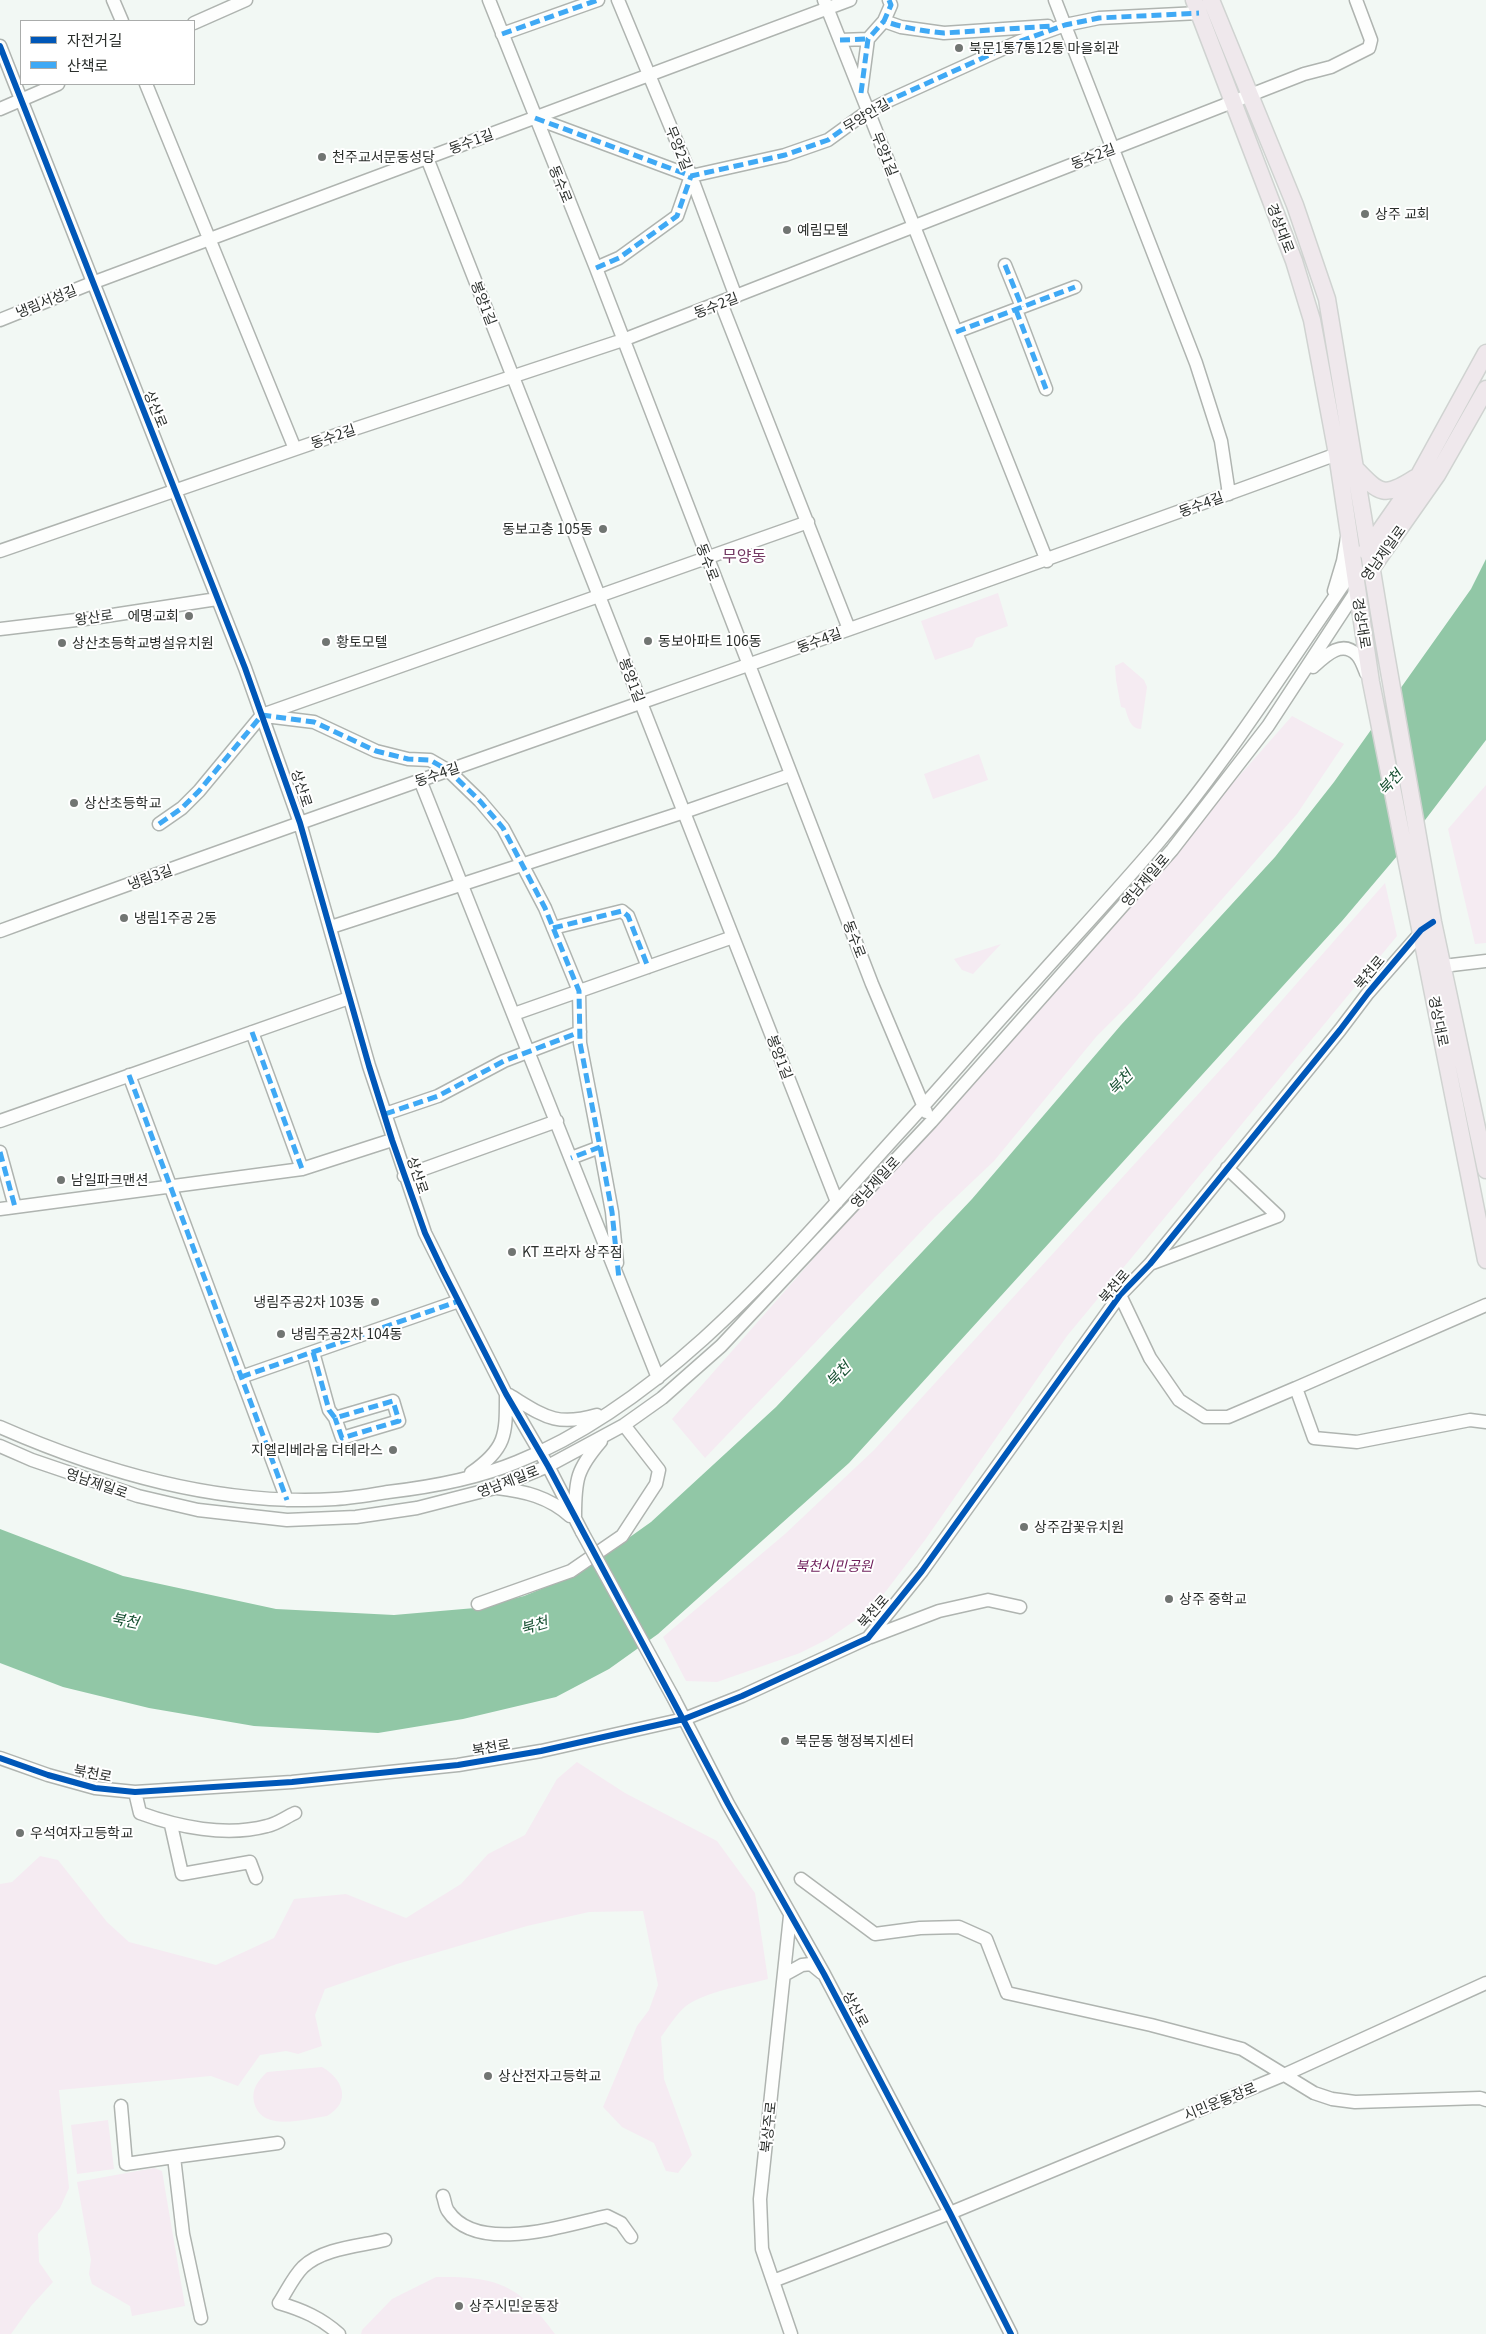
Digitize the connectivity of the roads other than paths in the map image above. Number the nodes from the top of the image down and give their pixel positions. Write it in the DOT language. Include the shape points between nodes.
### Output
graph roads {
  1 [pos="113,0"];
  2 [pos="489,0"];
  3 [pos="598,0"];
  4 [pos="618,0"];
  5 [pos="850,0"];
  6 [pos="889,0"];
  7 [pos="1055,0"];
  8 [pos="1210,0"];
  9 [pos="1356,0"];
  10 [pos="240,1"];
  11 [pos="826,4"];
  12 [pos="1196,6"];
  13 [pos="122,20"];
  14 [pos="884,21"];
  15 [pos="195,23"];
  16 [pos="1065,25"];
  17 [pos="502,34"];
  18 [pos="868,39"];
  19 [pos="840,40"];
  20 [pos="0,46"];
  21 [pos="650,75"];
  22 [pos="56,85"];
  23 [pos="146,85"];
  24 [pos="861,93"];
  25 [pos="1248,96"];
  26 [pos="21,101"];
  27 [pos="1232,102"];
  28 [pos="0,109"];
  29 [pos="868,111"];
  30 [pos="535,118"];
  31 [pos="1114,148"];
  32 [pos="427,158"];
  33 [pos="691,176"];
  34 [pos="914,225"];
  35 [pos="208,240"];
  36 [pos="1005,265"];
  37 [pos="596,268"];
  38 [pos="92,283"];
  39 [pos="1075,287"];
  40 [pos="736,297"];
  41 [pos="721,303"];
  42 [pos="1019,309"];
  43 [pos="0,320"];
  44 [pos="956,332"];
  45 [pos="623,340"];
  46 [pos="1486,353"];
  47 [pos="513,377"];
  48 [pos="1046,388"];
  49 [pos="1486,389"];
  50 [pos="295,449"];
  51 [pos="1337,454"];
  52 [pos="1356,469"];
  53 [pos="1420,475"];
  54 [pos="175,492"];
  55 [pos="1229,494"];
  56 [pos="808,522"];
  57 [pos="1348,530"];
  58 [pos="1368,548"];
  59 [pos="0,551"];
  60 [pos="707,558"];
  61 [pos="1047,561"];
  62 [pos="1371,569"];
  63 [pos="1353,570"];
  64 [pos="1356,590"];
  65 [pos="599,597"];
  66 [pos="217,598"];
  67 [pos="1329,606"];
  68 [pos="0,629"];
  69 [pos="849,630"];
  70 [pos="748,666"];
  71 [pos="1300,678"];
  72 [pos="1371,682"];
  73 [pos="641,703"];
  74 [pos="262,715"];
  75 [pos="449,771"];
  76 [pos="790,775"];
  77 [pos="420,780"];
  78 [pos="684,812"];
  79 [pos="300,823"];
  80 [pos="159,824"];
  81 [pos="523,863"];
  82 [pos="462,884"];
  83 [pos="1427,926"];
  84 [pos="331,927"];
  85 [pos="553,928"];
  86 [pos="0,931"];
  87 [pos="733,937"];
  88 [pos="1486,961"];
  89 [pos="1443,966"];
  90 [pos="648,967"];
  91 [pos="579,991"];
  92 [pos="349,998"];
  93 [pos="514,1014"];
  94 [pos="252,1032"];
  95 [pos="580,1032"];
  96 [pos="529,1051"];
  97 [pos="129,1075"];
  98 [pos="923,1106"];
  99 [pos="385,1114"];
  100 [pos="0,1121"];
  101 [pos="557,1121"];
  102 [pos="931,1122"];
  103 [pos="392,1140"];
  104 [pos="600,1147"];
  105 [pos="0,1152"];
  106 [pos="572,1158"];
  107 [pos="1226,1168"];
  108 [pos="302,1169"];
  109 [pos="1486,1170"];
  110 [pos="404,1176"];
  111 [pos="170,1187"];
  112 [pos="836,1202"];
  113 [pos="15,1207"];
  114 [pos="0,1209"];
  115 [pos="1486,1260"];
  116 [pos="1150,1264"];
  117 [pos="619,1279"];
  118 [pos="1120,1296"];
  119 [pos="458,1301"];
  120 [pos="1486,1305"];
  121 [pos="313,1352"];
  122 [pos="241,1377"];
  123 [pos="658,1378"];
  124 [pos="1296,1388"];
  125 [pos="506,1394"];
  126 [pos="616,1409"];
  127 [pos="335,1418"];
  128 [pos="1486,1422"];
  129 [pos="624,1425"];
  130 [pos="0,1427"];
  131 [pos="607,1435"];
  132 [pos="0,1446"];
  133 [pos="540,1452"];
  134 [pos="548,1466"];
  135 [pos="462,1479"];
  136 [pos="496,1488"];
  137 [pos="287,1500"];
  138 [pos="579,1526"];
  139 [pos="478,1604"];
  140 [pos="1020,1607"];
  141 [pos="868,1638"];
  142 [pos="684,1720"];
  143 [pos="0,1758"];
  144 [pos="135,1792"];
  145 [pos="295,1813"];
  146 [pos="171,1825"];
  147 [pos="256,1878"];
  148 [pos="801,1879"];
  149 [pos="790,1916"];
  150 [pos="824,1974"];
  151 [pos="784,1975"];
  152 [pos="1486,1983"];
  153 [pos="1286,2074"];
  154 [pos="1486,2100"];
  155 [pos="121,2106"];
  156 [pos="278,2143"];
  157 [pos="174,2157"];
  158 [pos="443,2196"];
  159 [pos="950,2213"];
  160 [pos="631,2237"];
  161 [pos="385,2240"];
  162 [pos="773,2281"];
  163 [pos="201,2318"];
  164 [pos="339,2334"];
  165 [pos="791,2334"];
  166 [pos="1011,2334"];
  1 -- 13 [label="street"];
  2 -- 17 [label="street, 동수로"];
  3 -- 17 [label="street"];
  4 -- 21 [label="street, 무양2길"];
  5 -- 11 [label="street, 동수1길"];
  6 -- 14 [label="street" via="891,5"];
  7 -- 16 [label="street"];
  8 -- 25 [label="main road, 경상대로"];
  9 -- 25 [label="street, 동수2길" via="1371,40 1369,48 1331,67"];
  10 -- 15 [label="street"];
  11 -- 19 [label="street, 무양1길"];
  11 -- 21 [label="street, 동수1길"];
  12 -- 16 [label="street, 무양안길"];
  12 -- 27 [label="main road, 경상대로"];
  14 -- 16 [label="street" via="901,27 944,33"];
  14 -- 18 [label="street"];
  16 -- 29 [label="street, 무양안길" via="1018,42"];
  16 -- 31 [label="street"];
  17 -- 30 [label="street, 동수로"];
  18 -- 19 [label="street"];
  18 -- 24 [label="street"];
  19 -- 24 [label="street, 무양1길"];
  20 -- 26 [label="street, 상산로"];
  21 -- 30 [label="street, 동수1길"];
  21 -- 33 [label="street, 무양2길"];
  22 -- 26 [label="street"];
  23 -- 35 [label="street"];
  24 -- 29 [label="street, 무양1길"];
  25 -- 27 [label="street, 동수2길"];
  25 -- 52 [label="main road, 경상대로" via="1294,205 1327,299"];
  26 -- 28 [label="street"];
  26 -- 38 [label="street, 상산로"];
  27 -- 31 [label="street, 동수2길"];
  27 -- 51 [label="main road, 경상대로" via="1294,261 1312,320"];
  29 -- 33 [label="street, 무양안길" via="828,140 785,155"];
  29 -- 34 [label="street, 무양1길"];
  30 -- 32 [label="street, 동수1길"];
  30 -- 33 [label="street"];
  30 -- 37 [label="street, 동수로"];
  31 -- 34 [label="street, 동수2길"];
  31 -- 55 [label="street" via="1196,363 1221,441"];
  32 -- 35 [label="street, 동수1길"];
  32 -- 47 [label="street, 봉양1길"];
  33 -- 37 [label="street" via="678,216 619,258"];
  33 -- 40 [label="street, 무양2길"];
  34 -- 40 [label="street, 동수2길"];
  34 -- 44 [label="street, 무양1길"];
  35 -- 38 [label="street, 동수1길"];
  35 -- 50 [label="street"];
  36 -- 42 [label="street"];
  37 -- 45 [label="street, 동수로"];
  38 -- 43 [label="street, 냉림서성길"];
  38 -- 54 [label="street, 상산로"];
  39 -- 42 [label="street"];
  40 -- 41 [label="street, 동수2길"];
  41 -- 45 [label="street, 동수2길"];
  41 -- 56 [label="street"];
  42 -- 44 [label="street"];
  42 -- 48 [label="street"];
  44 -- 61 [label="street, 무양1길"];
  45 -- 47 [label="street, 동수2길"];
  45 -- 60 [label="street, 동수로"];
  46 -- 53 [label="main road, 영남제일로"];
  47 -- 50 [label="street, 동수2길"];
  47 -- 65 [label="street, 봉양1길"];
  49 -- 62 [label="main road, 영남제일로" via="1437,475"];
  50 -- 54 [label="street, 동수2길"];
  51 -- 55 [label="street, 동수4길"];
  51 -- 57 [label="main road, 경상대로"];
  52 -- 53 [label="main road" via="1375,488 1384,492"];
  52 -- 58 [label="main road, 경상대로"];
  53 -- 58 [label="main road, 영남제일로"];
  54 -- 59 [label="street, 동수2길"];
  54 -- 66 [label="street, 상산로"];
  55 -- 61 [label="street, 동수4길"];
  56 -- 60 [label="street"];
  56 -- 69 [label="street"];
  57 -- 63 [label="main road, 경상대로"];
  57 -- 67 [label="street" via="1343,561"];
  58 -- 62 [label="main road, 경상대로"];
  58 -- 63 [label="main road, 영남제일로"];
  60 -- 65 [label="street"];
  60 -- 70 [label="street, 동수로"];
  61 -- 69 [label="street, 동수4길"];
  62 -- 64 [label="main road, 영남제일로"];
  62 -- 83 [label="main road, 경상대로" via="1426,881"];
  63 -- 64 [label="main road, 경상대로"];
  63 -- 67 [label="street, 영남제일로"];
  64 -- 71 [label="street, 영남제일로"];
  64 -- 72 [label="main road, 경상대로"];
  65 -- 73 [label="street, 봉양1길"];
  65 -- 74 [label="street"];
  66 -- 68 [label="street, 왕산로"];
  66 -- 74 [label="street, 상산로"];
  67 -- 98 [label="street, 영남제일로" via="1247,725 1159,842"];
  69 -- 70 [label="street, 동수4길"];
  70 -- 73 [label="street, 동수4길"];
  70 -- 76 [label="street, 동수로"];
  71 -- 72 [label="street" via="1331,650 1345,648 1358,655"];
  71 -- 102 [label="street, 영남제일로" via="1234,771 1172,850"];
  72 -- 83 [label="main road, 경상대로" via="1414,900"];
  73 -- 75 [label="street, 동수4길"];
  73 -- 78 [label="street, 봉양1길"];
  74 -- 75 [label="street" via="314,722 376,751 408,759 430,760"];
  74 -- 79 [label="street, 상산로"];
  74 -- 80 [label="street" via="199,792"];
  75 -- 77 [label="street, 동수4길"];
  75 -- 81 [label="street" via="503,828"];
  76 -- 78 [label="street"];
  76 -- 98 [label="street, 동수로"];
  77 -- 79 [label="street, 동수4길"];
  77 -- 82 [label="street"];
  78 -- 81 [label="street"];
  78 -- 87 [label="street, 봉양1길"];
  79 -- 84 [label="street, 상산로"];
  79 -- 86 [label="street, 냉림3길"];
  81 -- 82 [label="street"];
  81 -- 85 [label="street"];
  82 -- 84 [label="street"];
  82 -- 93 [label="street"];
  83 -- 89 [label="main road, 경상대로"];
  83 -- 107 [label="street, 북천로"];
  83 -- 115 [label="main road, 경상대로"];
  84 -- 92 [label="street, 상산로"];
  85 -- 90 [label="street" via="622,911 628,916"];
  85 -- 91 [label="street"];
  87 -- 90 [label="street"];
  87 -- 112 [label="street, 봉양1길"];
  88 -- 89 [label="street"];
  89 -- 109 [label="main road, 경상대로"];
  90 -- 91 [label="street"];
  91 -- 93 [label="street"];
  91 -- 95 [label="street"];
  92 -- 94 [label="street"];
  92 -- 99 [label="street, 상산로"];
  93 -- 96 [label="street"];
  94 -- 97 [label="street"];
  94 -- 108 [label="street"];
  95 -- 96 [label="street"];
  95 -- 104 [label="street"];
  96 -- 99 [label="street" via="438,1096"];
  96 -- 101 [label="street"];
  97 -- 100 [label="street"];
  97 -- 111 [label="street"];
  98 -- 102 [label="street, 동수로"];
  98 -- 112 [label="street, 영남제일로"];
  99 -- 103 [label="street, 상산로"];
  101 -- 106 [label="street"];
  101 -- 110 [label="street"];
  102 -- 129 [label="street, 영남제일로" via="721,1346 662,1398"];
  103 -- 108 [label="street"];
  103 -- 110 [label="street, 상산로"];
  104 -- 106 [label="street"];
  104 -- 117 [label="street" via="612,1212"];
  105 -- 113 [label="street"];
  106 -- 117 [label="street"];
  107 -- 116 [label="street, 북천로"];
  107 -- 116 [label="street" via="1278,1216"];
  108 -- 111 [label="street"];
  110 -- 119 [label="street, 상산로" via="425,1233"];
  111 -- 113 [label="street"];
  111 -- 122 [label="street"];
  112 -- 123 [label="street, 영남제일로" via="708,1335"];
  113 -- 114 [label="street"];
  116 -- 118 [label="street, 북천로"];
  117 -- 123 [label="street"];
  118 -- 124 [label="street" via="1150,1358 1179,1400 1205,1417 1228,1417"];
  118 -- 141 [label="street, 북천로" via="922,1571"];
  119 -- 121 [label="street"];
  119 -- 125 [label="street, 상산로"];
  120 -- 124 [label="street"];
  121 -- 122 [label="street"];
  121 -- 127 [label="street" via="329,1410"];
  122 -- 137 [label="street"];
  123 -- 126 [label="street, 영남제일로"];
  124 -- 128 [label="street" via="1314,1438 1358,1442 1470,1420"];
  125 -- 126 [label="street" via="540,1414 567,1422"];
  125 -- 133 [label="street, 상산로"];
  125 -- 135 [label="street" via="506,1432 499,1447 488,1462"];
  126 -- 133 [label="street, 영남제일로"];
  127 -- 127 [label="street" via="393,1401 399,1421 342,1438"];
  129 -- 131 [label="street, 영남제일로"];
  129 -- 139 [label="street" via="659,1470 656,1484 622,1536 571,1572"];
  130 -- 137 [label="street, 영남제일로" via="135,1477 193,1490"];
  131 -- 134 [label="street, 영남제일로"];
  131 -- 138 [label="street" via="585,1460 578,1475 575,1498"];
  132 -- 136 [label="street, 영남제일로" via="138,1496 198,1510 287,1520 356,1517 417,1508"];
  133 -- 134 [label="street, 상산로"];
  133 -- 135 [label="street, 영남제일로"];
  134 -- 136 [label="street, 영남제일로"];
  134 -- 138 [label="street, 상산로"];
  135 -- 137 [label="street, 영남제일로" via="337,1499"];
  136 -- 138 [label="street" via="523,1490 537,1496 560,1507"];
  138 -- 142 [label="street, 상산로, bridge"];
  140 -- 141 [label="street" via="988,1600 939,1611"];
  141 -- 142 [label="street, 북천로"];
  142 -- 144 [label="street, 북천로" via="458,1766"];
  142 -- 149 [label="street, 상산로"];
  143 -- 144 [label="street, 북천로" via="95,1788"];
  144 -- 146 [label="street" via="140,1814"];
  145 -- 146 [label="street" via="267,1826 229,1830"];
  146 -- 147 [label="street" via="182,1874 250,1862"];
  148 -- 153 [label="street" via="875,1934 959,1927 986,1939 1007,1993 1242,2049"];
  149 -- 150 [label="street, 상산로"];
  149 -- 151 [label="street, 북상주로"];
  150 -- 151 [label="street" via="811,1964"];
  150 -- 159 [label="street, 상산로"];
  151 -- 162 [label="street, 북상주로" via="760,2199 762,2248"];
  152 -- 153 [label="street, 시민운동장로"];
  153 -- 154 [label="street" via="1314,2093 1355,2102"];
  153 -- 159 [label="street, 시민운동장로"];
  155 -- 157 [label="street" via="126,2164"];
  156 -- 157 [label="street"];
  157 -- 163 [label="street" via="183,2234"];
  158 -- 160 [label="street" via="447,2210 463,2226 491,2235 545,2230 607,2216 621,2223"];
  159 -- 162 [label="street, 시민운동장로"];
  159 -- 166 [label="street, 상산로"];
  161 -- 164 [label="street" via="311,2260 294,2277 279,2303 323,2320"];
  162 -- 165 [label="street, 북상주로"];
}
